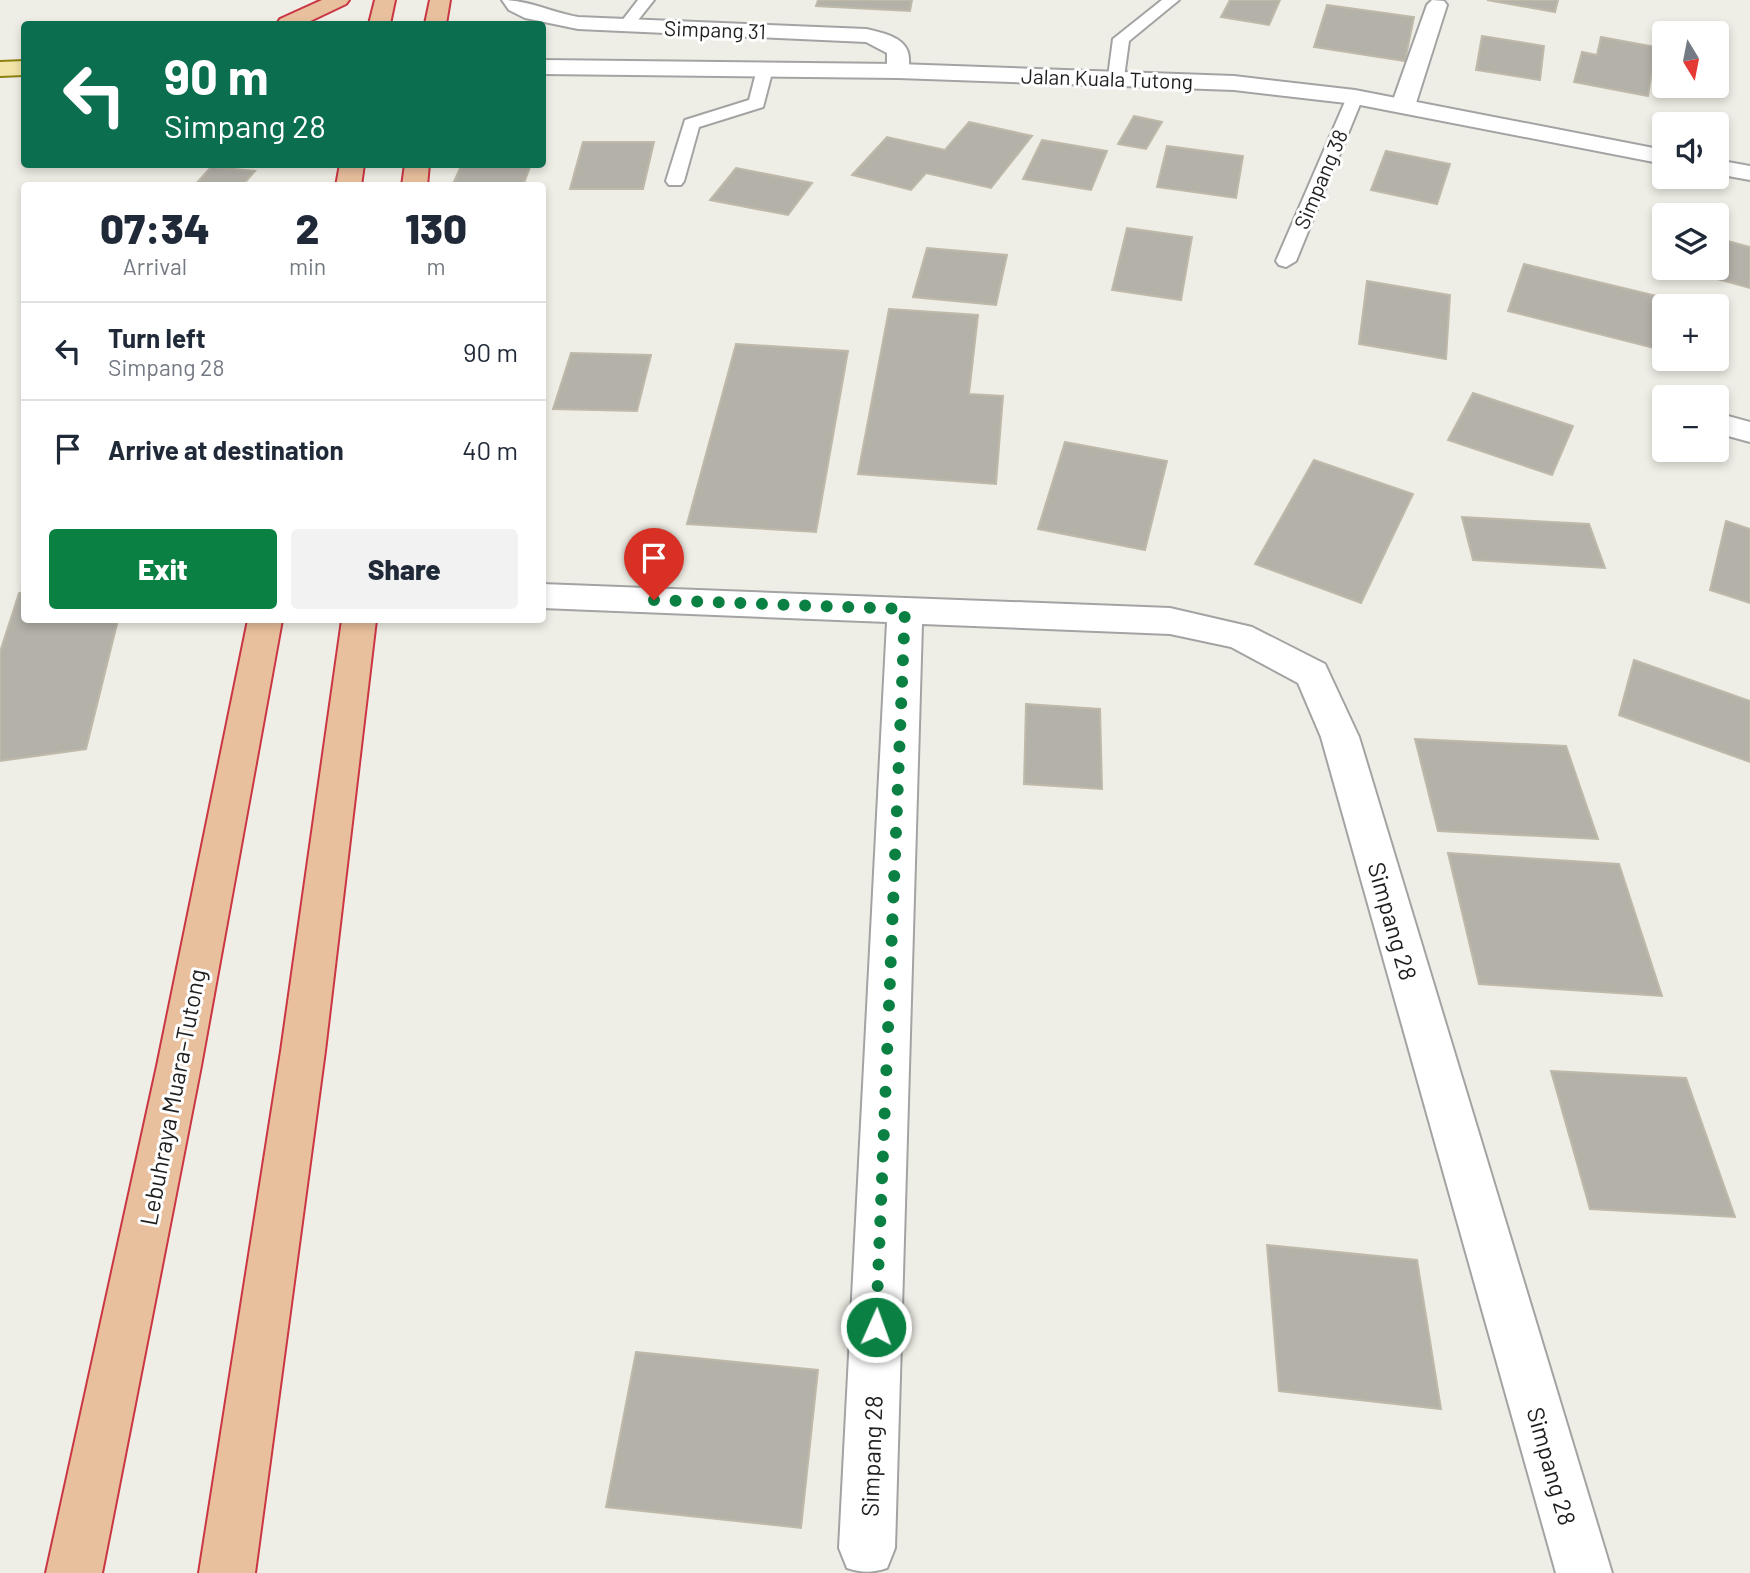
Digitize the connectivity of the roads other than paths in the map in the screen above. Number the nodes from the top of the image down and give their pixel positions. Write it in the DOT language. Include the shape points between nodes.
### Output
graph roads {
  1 [pos="339,0"];
  2 [pos="385,0"];
  3 [pos="440,0"];
  4 [pos="513,0"];
  5 [pos="646,0"];
  6 [pos="1171,0"];
  7 [pos="1437,5"];
  8 [pos="294,21"];
  9 [pos="381,21"];
  10 [pos="436,21"];
  11 [pos="626,26"];
  12 [pos="546,66"];
  13 [pos="21,68"];
  14 [pos="0,69"];
  15 [pos="765,69"];
  16 [pos="898,71"];
  17 [pos="1116,77"];
  18 [pos="1355,97"];
  19 [pos="1403,106"];
  20 [pos="1652,155"];
  21 [pos="1729,169"];
  22 [pos="1750,173"];
  23 [pos="675,181"];
  24 [pos="1286,261"];
  25 [pos="1729,426"];
  26 [pos="1750,432"];
  27 [pos="546,596"];
  28 [pos="905,609"];
  29 [pos="264,623"];
  30 [pos="359,623"];
  31 [pos="867,1548"];
  32 [pos="74,1573"];
  33 [pos="227,1573"];
  34 [pos="1584,1573"];
  1 -- 8 [label="highway"];
  2 -- 9 [label="highway"];
  3 -- 10 [label="highway"];
  4 -- 11 [label="street, Simpang 31" via="516,6 544,17"];
  5 -- 11 [label="lane"];
  6 -- 17 [label="lane" via="1121,39"];
  7 -- 19 [label="street"];
  11 -- 16 [label="street, Simpang 31" via="870,36 889,42 898,51"];
  12 -- 15 [label="street, Jalan Kuala Tutong"];
  13 -- 14 [label="main road"];
  15 -- 16 [label="street, Jalan Kuala Tutong"];
  15 -- 23 [label="lane" via="757,103 691,124"];
  16 -- 17 [label="street, Jalan Kuala Tutong"];
  17 -- 18 [label="street, Jalan Kuala Tutong" via="1234,83"];
  18 -- 19 [label="street, Jalan Kuala Tutong"];
  18 -- 24 [label="lane, Simpang 38"];
  19 -- 20 [label="street, Jalan Kuala Tutong"];
  21 -- 22 [label="street"];
  25 -- 26 [label="street"];
  27 -- 28 [label="street, Simpang 28"];
  28 -- 31 [label="street, Simpang 28"];
  28 -- 34 [label="street, Simpang 28" via="1170,621 1240,636 1312,674 1340,737"];
  29 -- 32 [label="highway, Lebuhraya Muara–Tutong"];
  30 -- 33 [label="highway" via="303,1052"];
}
